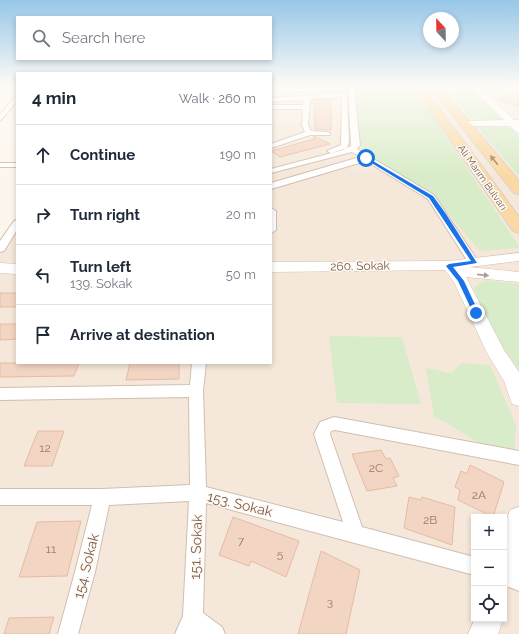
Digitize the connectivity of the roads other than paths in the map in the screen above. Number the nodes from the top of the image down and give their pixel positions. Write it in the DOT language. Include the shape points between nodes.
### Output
graph roads {
  1 [pos="306,117"];
  2 [pos="345,117"];
  3 [pos="351,117"];
  4 [pos="440,117"];
  5 [pos="459,117"];
  6 [pos="507,117"];
  7 [pos="465,124"];
  8 [pos="517,126"];
  9 [pos="309,133"];
  10 [pos="328,134"];
  11 [pos="272,146"];
  12 [pos="352,149"];
  13 [pos="366,158"];
  14 [pos="0,165"];
  15 [pos="16,166"];
  16 [pos="272,166"];
  17 [pos="272,171"];
  18 [pos="272,186"];
  19 [pos="519,190"];
  20 [pos="16,225"];
  21 [pos="519,228"];
  22 [pos="0,249"];
  23 [pos="519,257"];
  24 [pos="474,263"];
  25 [pos="449,266"];
  26 [pos="272,267"];
  27 [pos="0,268"];
  28 [pos="16,269"];
  29 [pos="519,277"];
  30 [pos="199,364"];
  31 [pos="196,391"];
  32 [pos="0,394"];
  33 [pos="519,398"];
  34 [pos="519,458"];
  35 [pos="198,494"];
  36 [pos="0,497"];
  37 [pos="102,497"];
  38 [pos="519,519"];
  39 [pos="356,534"];
  40 [pos="507,564"];
  41 [pos="471,565"];
  42 [pos="507,576"];
  43 [pos="519,581"];
  44 [pos="488,622"];
  45 [pos="189,626"];
  46 [pos="68,634"];
  47 [pos="215,634"];
  48 [pos="483,634"];
  1 -- 9 [label="street"];
  2 -- 16 [label="street" via="344,146"];
  3 -- 12 [label="street" via="356,145"];
  4 -- 21 [label="main road, Ali Marım Bulvarı"];
  5 -- 7 [label="main road, Ali Marım Bulvarı"];
  6 -- 8 [label="street"];
  7 -- 8 [label="street"];
  19 -- 7 [label="main road, Ali Marım Bulvarı, one-way"];
  9 -- 10 [label="street"];
  9 -- 11 [label="street"];
  12 -- 13 [label="street"];
  12 -- 17 [label="street"];
  13 -- 18 [label="street"];
  13 -- 24 [label="street" via="431,197"];
  14 -- 15 [label="street"];
  20 -- 22 [label="street"];
  23 -- 24 [label="street"];
  24 -- 25 [label="street"];
  25 -- 26 [label="street, 260. Sokak"];
  25 -- 29 [label="street, one-way" via="470,273"];
  25 -- 33 [label="street" via="461,281 496,353 513,379"];
  27 -- 28 [label="street"];
  30 -- 31 [label="street, 151. Sokak"];
  31 -- 32 [label="street"];
  31 -- 35 [label="street, 151. Sokak"];
  34 -- 39 [label="street" via="334,423 326,427 322,434"];
  35 -- 37 [label="street, 153. Sokak"];
  35 -- 39 [label="street, 153. Sokak"];
  35 -- 45 [label="street, 151. Sokak"];
  36 -- 37 [label="street, 153. Sokak"];
  37 -- 46 [label="street, 154. Sokak"];
  38 -- 40 [label="street"];
  39 -- 41 [label="street, 153. Sokak"];
  42 -- 43 [label="street"];
  44 -- 48 [label="street"];
  45 -- 47 [label="street"];
}
